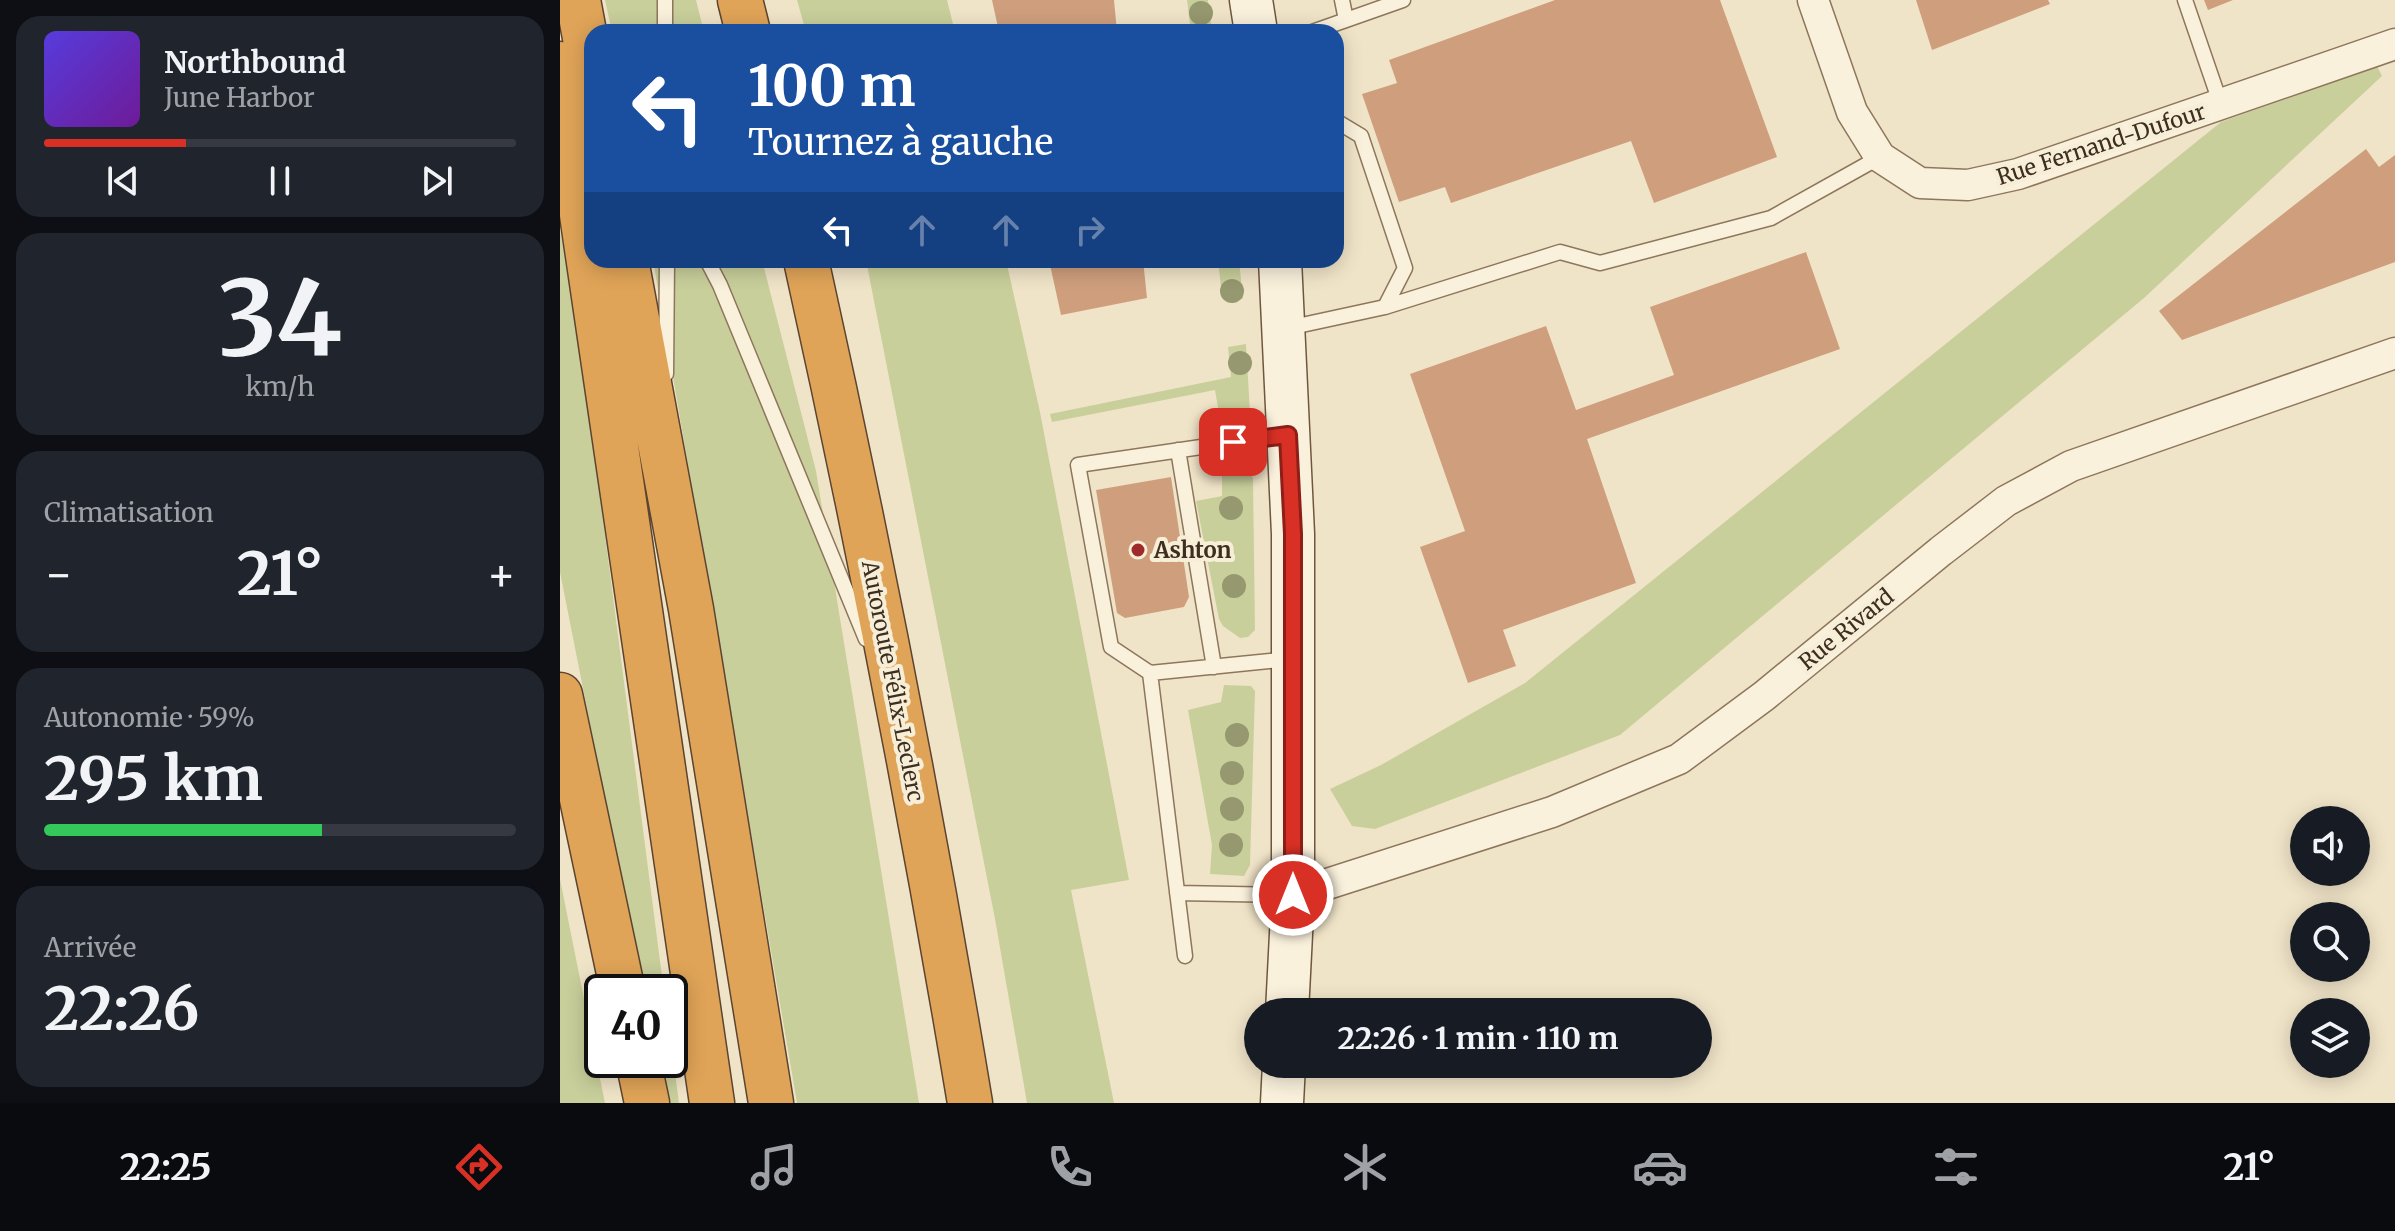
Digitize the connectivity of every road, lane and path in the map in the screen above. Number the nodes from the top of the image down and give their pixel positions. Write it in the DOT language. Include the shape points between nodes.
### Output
graph roads {
  1 [pos="665,0"];
  2 [pos="740,0"];
  3 [pos="1251,0"];
  4 [pos="1342,0"];
  5 [pos="1403,0"];
  6 [pos="1813,0"];
  7 [pos="2185,0"];
  8 [pos="1346,20"];
  9 [pos="665,24"];
  10 [pos="746,24"];
  11 [pos="1255,24"];
  12 [pos="1335,24"];
  13 [pos="2395,44"];
  14 [pos="560,64"];
  15 [pos="2221,105"];
  16 [pos="1344,126"];
  17 [pos="1880,157"];
  18 [pos="584,228"];
  19 [pos="590,268"];
  20 [pos="627,268"];
  21 [pos="667,268"];
  22 [pos="710,268"];
  23 [pos="808,268"];
  24 [pos="1280,268"];
  25 [pos="1385,307"];
  26 [pos="1283,329"];
  27 [pos="2395,353"];
  28 [pos="1288,435"];
  29 [pos="1178,450"];
  30 [pos="666,475"];
  31 [pos="1293,659"];
  32 [pos="1214,667"];
  33 [pos="1150,673"];
  34 [pos="560,695"];
  35 [pos="902,727"];
  36 [pos="1177,893"];
  37 [pos="1293,895"];
  38 [pos="1185,956"];
  39 [pos="619,974"];
  40 [pos="1288,998"];
  41 [pos="642,1078"];
  42 [pos="1283,1078"];
  43 [pos="647,1103"];
  44 [pos="712,1103"];
  45 [pos="771,1103"];
  46 [pos="970,1103"];
  47 [pos="1282,1103"];
  1 -- 9 [label="lane"];
  2 -- 10 [label="highway"];
  3 -- 11 [label="street"];
  4 -- 8 [label="lane"];
  5 -- 8 [label="lane"];
  6 -- 17 [label="street, Rue Fernand-Dufour" via="1852,112"];
  7 -- 15 [label="lane"];
  8 -- 12 [label="lane"];
  13 -- 15 [label="street, Rue Fernand-Dufour"];
  14 -- 18 [label="highway"];
  15 -- 17 [label="street, Rue Fernand-Dufour" via="2018,174 1968,185 1920,183"];
  16 -- 25 [label="lane" via="1361,136 1405,268"];
  17 -- 25 [label="lane" via="1771,218 1600,263 1560,252"];
  19 -- 44 [label="highway"];
  20 -- 30 [label="highway"];
  21 -- 30 [label="lane"];
  22 -- 35 [label="lane"];
  23 -- 35 [label="highway, Autoroute Félix-Leclerc"];
  24 -- 26 [label="street"];
  25 -- 26 [label="lane"];
  26 -- 28 [label="street"];
  27 -- 37 [label="street, Rue Rivard" via="2071,466 2006,501 1679,759 1552,812"];
  28 -- 29 [label="lane"];
  28 -- 31 [label="street"];
  29 -- 32 [label="lane"];
  29 -- 33 [label="lane" via="1078,465 1111,647"];
  30 -- 45 [label="highway"];
  31 -- 32 [label="lane"];
  31 -- 37 [label="street"];
  32 -- 33 [label="lane"];
  33 -- 36 [label="lane"];
  34 -- 39 [label="highway"];
  35 -- 46 [label="highway, Autoroute Félix-Leclerc"];
  36 -- 37 [label="lane"];
  36 -- 38 [label="lane"];
  37 -- 40 [label="street"];
  41 -- 43 [label="highway"];
  42 -- 47 [label="street"];
}
